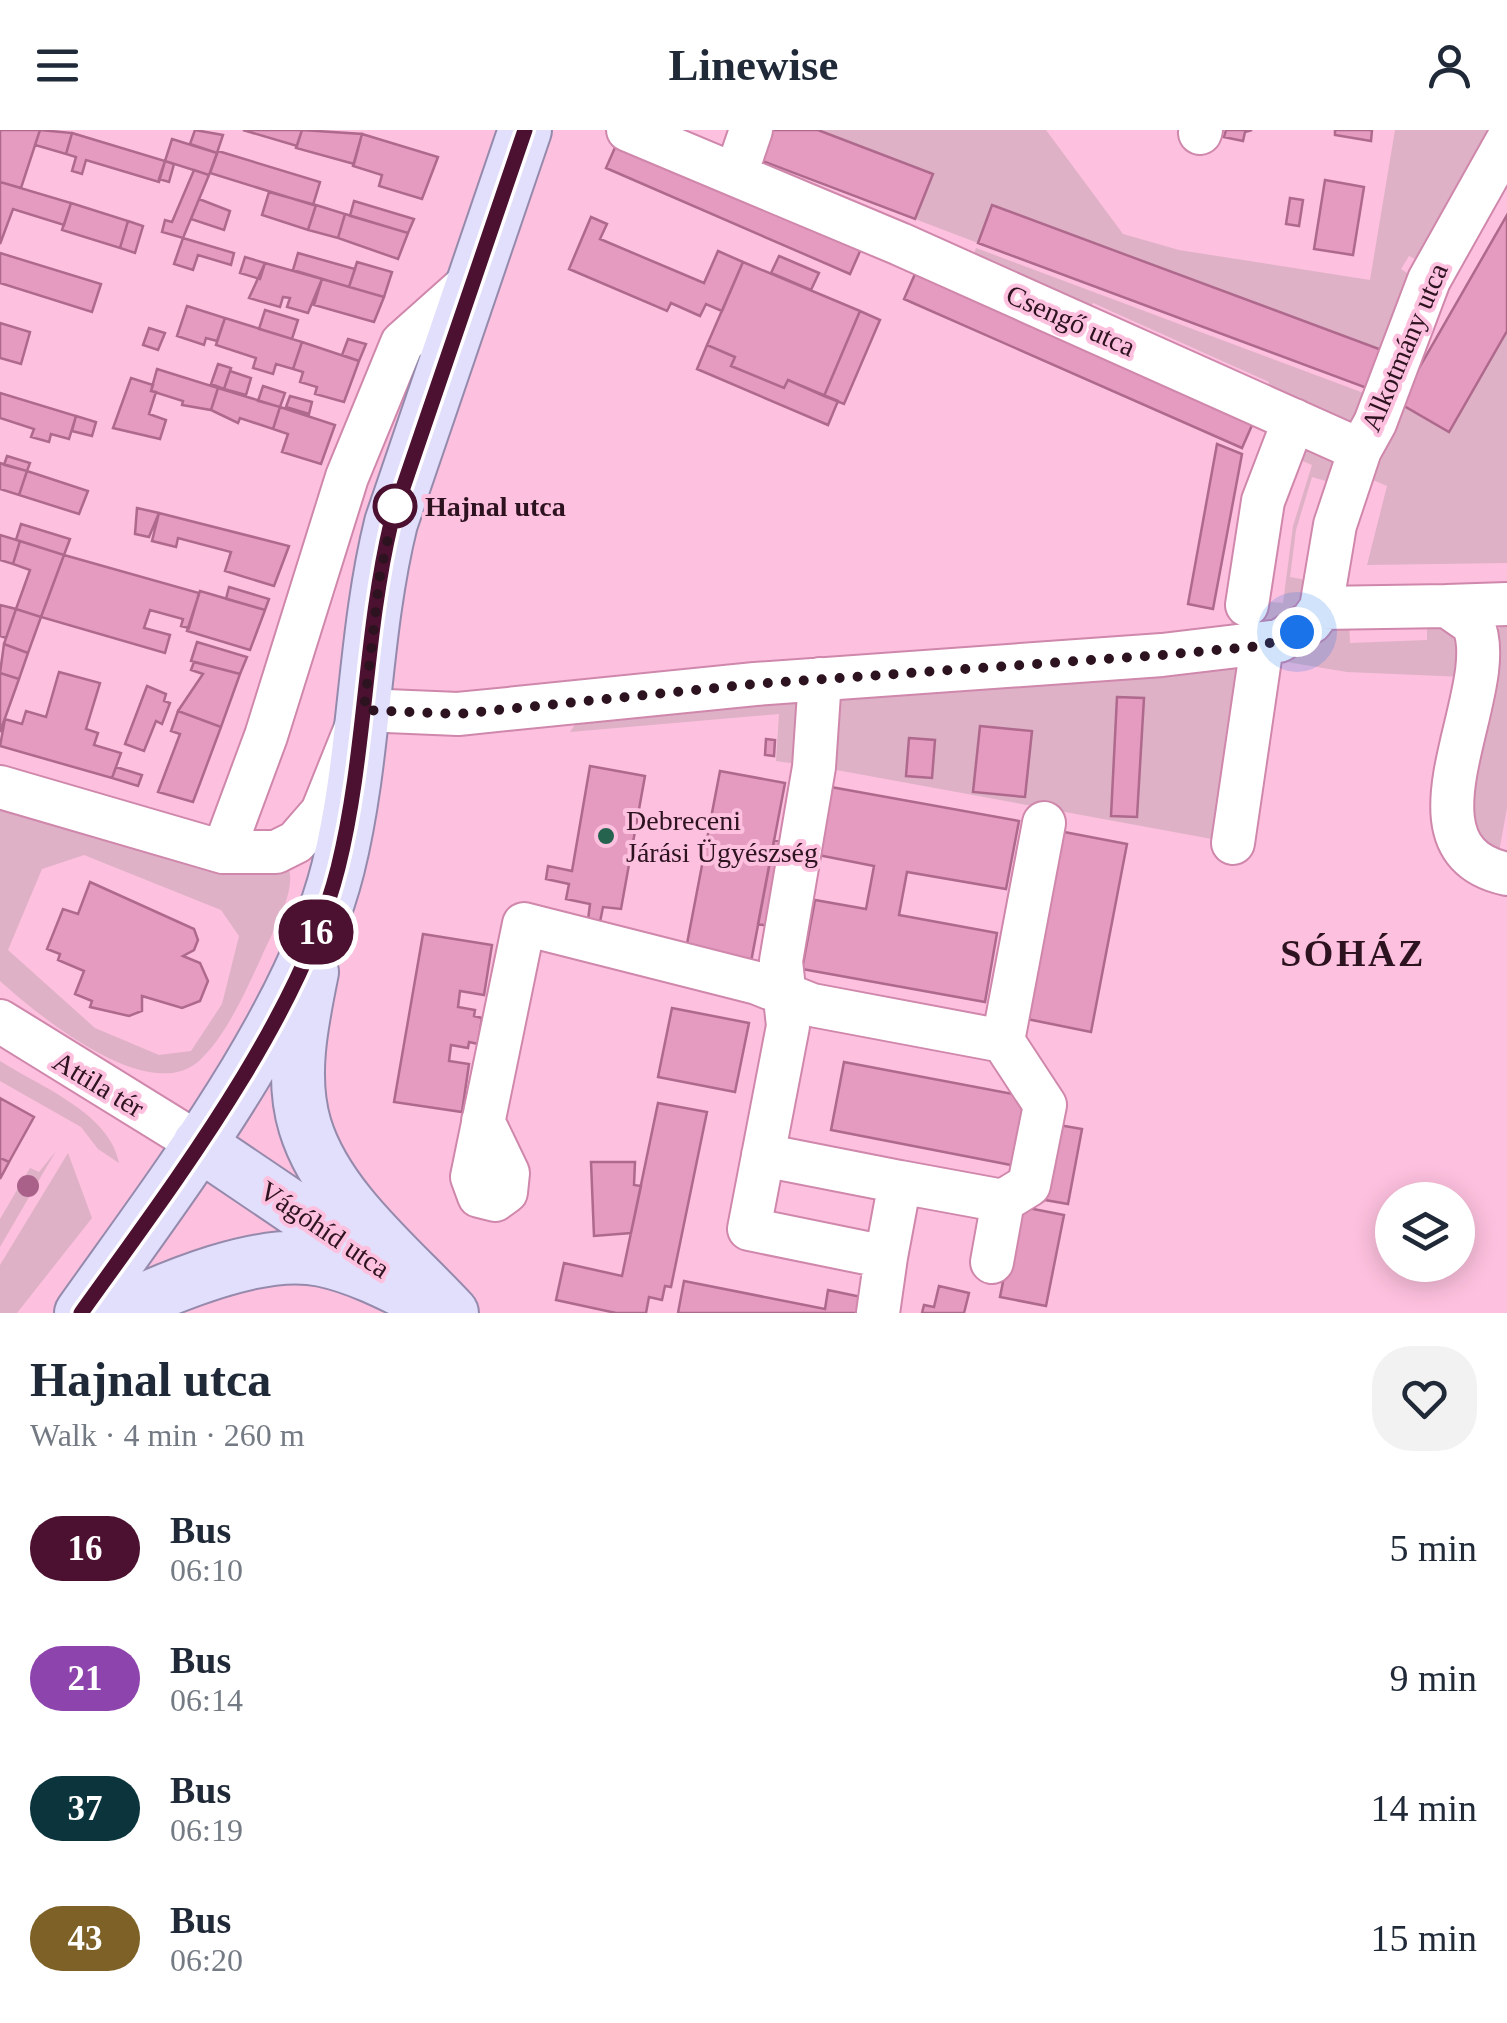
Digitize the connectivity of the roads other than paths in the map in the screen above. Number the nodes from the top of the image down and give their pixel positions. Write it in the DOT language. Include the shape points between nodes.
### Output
graph roads {
  1 [pos="525,130"];
  2 [pos="628,130"];
  3 [pos="751,130"];
  4 [pos="1507,140"];
  5 [pos="736,174"];
  6 [pos="474,278"];
  7 [pos="1294,420"];
  8 [pos="1360,450"];
  9 [pos="1507,604"];
  10 [pos="1247,606"];
  11 [pos="1447,606"];
  12 [pos="1321,608"];
  13 [pos="1262,646"];
  14 [pos="820,680"];
  15 [pos="364,710"];
  16 [pos="0,787"];
  17 [pos="1044,823"];
  18 [pos="1233,843"];
  19 [pos="223,852"];
  20 [pos="1507,874"];
  21 [pos="322,922"];
  22 [pos="785,994"];
  23 [pos="0,1021"];
  24 [pos="1003,1040"];
  25 [pos="483,1121"];
  26 [pos="199,1144"];
  27 [pos="763,1155"];
  28 [pos="900,1182"];
  29 [pos="1002,1201"];
  30 [pos="886,1257"];
  31 [pos="992,1262"];
  32 [pos="81,1313"];
  33 [pos="114,1313"];
  34 [pos="450,1313"];
  35 [pos="878,1313"];
  1 -- 6 [label="main road"];
  2 -- 5 [label="street, Csengő utca"];
  3 -- 5 [label="street"];
  4 -- 8 [label="street, Alkotmány utca" via="1429,280"];
  5 -- 7 [label="street, Csengő utca"];
  6 -- 15 [label="main road" via="391,523"];
  6 -- 19 [label="street" via="402,343 347,477"];
  7 -- 8 [label="street, Csengő utca"];
  7 -- 10 [label="street" via="1263,500"];
  8 -- 12 [label="street" via="1335,525"];
  9 -- 11 [label="street"];
  11 -- 12 [label="street"];
  11 -- 20 [label="street" via="1473,624 1478,644 1454,820 1470,856"];
  12 -- 13 [label="street" via="1297,632"];
  13 -- 14 [label="street"];
  13 -- 18 [label="street"];
  14 -- 15 [label="street" via="458,714"];
  14 -- 22 [label="street" via="814,766 781,961"];
  15 -- 19 [label="street" via="311,828 276,852"];
  15 -- 21 [label="main road" via="350,808"];
  16 -- 19 [label="street"];
  17 -- 24 [label="street"];
  21 -- 26 [label="main road"];
  21 -- 34 [label="main road" via="299,1063 304,1123 342,1194"];
  22 -- 24 [label="street" via="812,1005"];
  22 -- 25 [label="street" via="524,924"];
  22 -- 27 [label="street" via="788,1026"];
  23 -- 26 [label="street, Attila tér"];
  24 -- 29 [label="street" via="1045,1105 1029,1185"];
  26 -- 32 [label="main road"];
  26 -- 34 [label="main road, Vágóhíd utca"];
  27 -- 28 [label="street"];
  27 -- 30 [label="street" via="749,1229"];
  28 -- 29 [label="street"];
  28 -- 30 [label="street"];
  29 -- 31 [label="street"];
  30 -- 35 [label="street"];
  33 -- 34 [label="main road" via="215,1274 288,1258 342,1265"];
}
